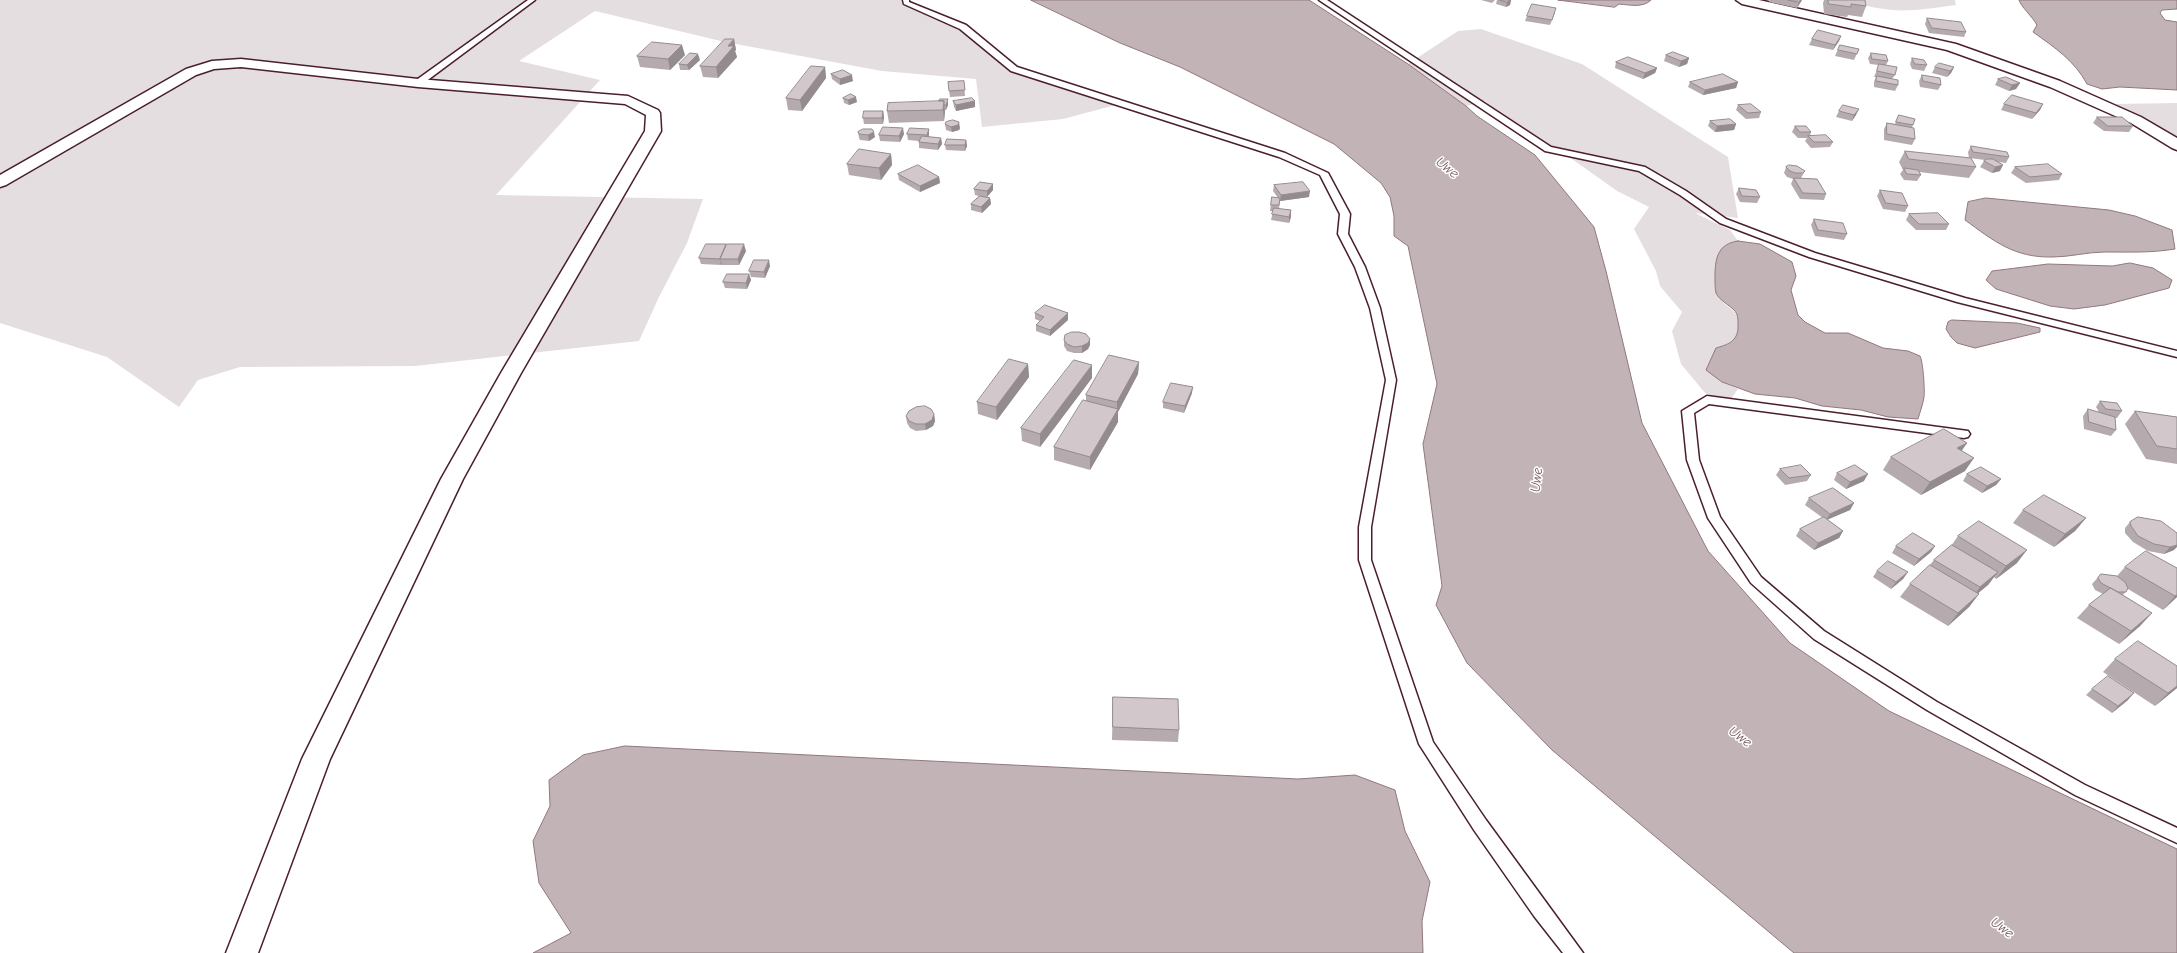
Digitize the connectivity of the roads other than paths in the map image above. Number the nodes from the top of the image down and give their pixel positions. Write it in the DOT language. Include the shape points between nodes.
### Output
graph roads {
  1 [pos="532,0"];
  2 [pos="906,0"];
  3 [pos="1322,0"];
  4 [pos="1742,0"];
  5 [pos="418,83"];
  6 [pos="2177,145"];
  7 [pos="0,182"];
  8 [pos="2177,354"];
  9 [pos="1964,434"];
  10 [pos="2177,836"];
  11 [pos="242,953"];
  12 [pos="1574,953"];
  1 -- 5 [label="lane"];
  2 -- 12 [label="lane" via="906,3 963,27 1014,69 1282,155 1324,173 1345,214 1343,234 1360,267 1375,308 1391,380 1365,527 1365,560 1426,744 1480,825"];
  3 -- 8 [label="lane" via="1548,149 1642,169 1723,221 1848,266 1961,300"];
  4 -- 6 [label="main road" via="1951,47 2055,84 2136,120"];
  5 -- 7 [label="main road" via="241,63 212,65 191,72"];
  5 -- 11 [label="main road" via="628,100 653,113 653,131 452,479 316,759"];
  9 -- 10 [label="lane" via="1707,400 1688,411 1693,460 1714,518 1756,580 1818,635 1932,706 2080,790"];
}
